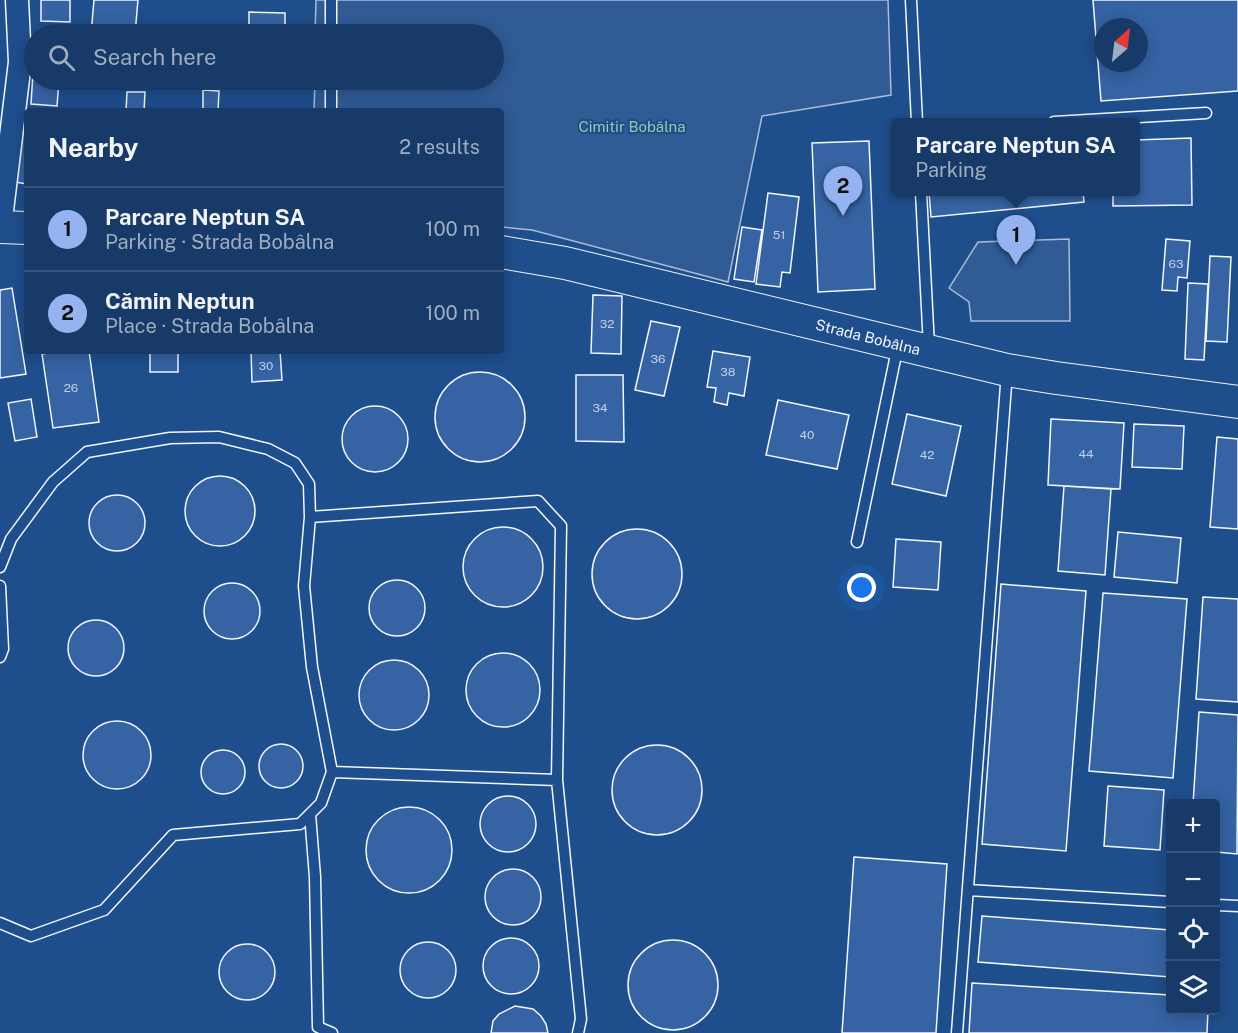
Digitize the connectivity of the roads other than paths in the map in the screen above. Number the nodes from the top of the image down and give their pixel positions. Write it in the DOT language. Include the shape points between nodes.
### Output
graph roads {
  1 [pos="17,0"];
  2 [pos="331,0"];
  3 [pos="911,0"];
  4 [pos="331,24"];
  5 [pos="331,90"];
  6 [pos="331,108"];
  7 [pos="1206,113"];
  8 [pos="917,118"];
  9 [pos="1130,118"];
  10 [pos="921,196"];
  11 [pos="0,227"];
  12 [pos="24,228"];
  13 [pos="504,253"];
  14 [pos="898,344"];
  15 [pos="929,352"];
  16 [pos="1007,370"];
  17 [pos="1238,402"];
  18 [pos="310,517"];
  19 [pos="857,542"];
  20 [pos="0,567"];
  21 [pos="0,586"];
  22 [pos="0,657"];
  23 [pos="332,772"];
  24 [pos="557,780"];
  25 [pos="310,814"];
  26 [pos="968,890"];
  27 [pos="1166,902"];
  28 [pos="1220,905"];
  29 [pos="1238,906"];
  30 [pos="0,923"];
  31 [pos="332,1033"];
  32 [pos="578,1033"];
  33 [pos="957,1033"];
  1 -- 11 [label="street" via="20,62"];
  2 -- 4 [label="lane"];
  3 -- 8 [label="lane"];
  5 -- 6 [label="lane"];
  7 -- 9 [label="lane"];
  10 -- 15 [label="lane"];
  11 -- 12 [label="main road"];
  13 -- 14 [label="main road, Strada Bobâlna" via="565,263"];
  14 -- 15 [label="main road, Strada Bobâlna"];
  14 -- 19 [label="lane"];
  15 -- 16 [label="main road, Strada Bobâlna"];
  16 -- 17 [label="main road, Strada Bobâlna"];
  16 -- 26 [label="lane"];
  18 -- 20 [label="lane" via="309,484 295,463 267,449 219,437 170,438 87,452 53,482 11,539"];
  18 -- 23 [label="lane" via="304,586 312,667"];
  18 -- 24 [label="lane" via="538,501 561,526"];
  21 -- 22 [label="lane"];
  23 -- 24 [label="lane"];
  23 -- 25 [label="lane" via="321,803"];
  24 -- 32 [label="lane" via="581,1019"];
  25 -- 30 [label="lane" via="300,824 173,835 104,910 31,936"];
  25 -- 31 [label="lane" via="318,1027"];
  26 -- 27 [label="lane"];
  26 -- 33 [label="lane"];
  28 -- 29 [label="lane"];
}
